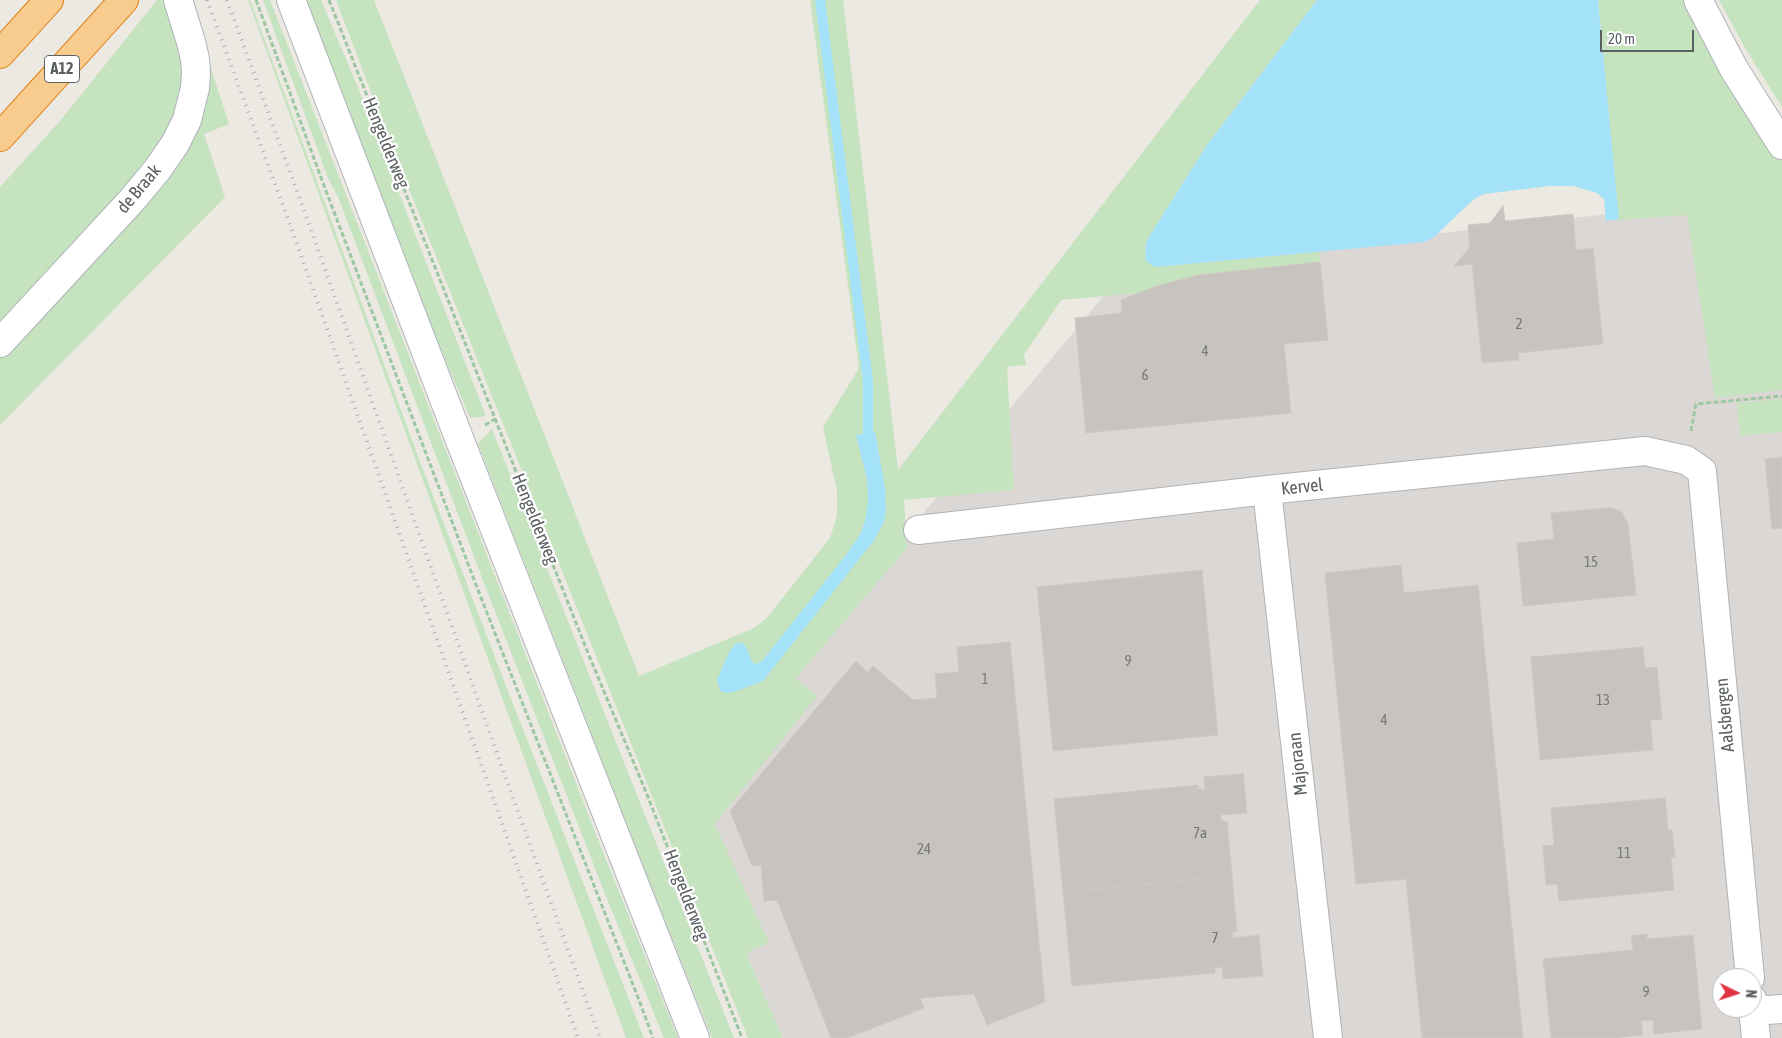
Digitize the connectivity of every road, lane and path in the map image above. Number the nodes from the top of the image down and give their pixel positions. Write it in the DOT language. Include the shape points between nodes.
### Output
graph roads {
  1 [pos="49,0"];
  2 [pos="124,0"];
  3 [pos="178,0"];
  4 [pos="256,0"];
  5 [pos="290,0"];
  6 [pos="329,0"];
  7 [pos="1698,0"];
  8 [pos="0,54"];
  9 [pos="0,137"];
  10 [pos="1782,145"];
  11 [pos="0,343"];
  12 [pos="1782,396"];
  13 [pos="1686,460"];
  14 [pos="1267,490"];
  15 [pos="918,530"];
  16 [pos="1749,968"];
  17 [pos="1762,1006"];
  18 [pos="1782,1009"];
  19 [pos="1754,1018"];
  20 [pos="653,1038"];
  21 [pos="694,1038"];
  22 [pos="742,1038"];
  23 [pos="1328,1038"];
  24 [pos="1756,1038"];
  1 -- 8 [label="highway"];
  2 -- 9 [label="highway, A12"];
  3 -- 11 [label="street, de Braak" via="191,42 196,74 187,120 175,144 132,200"];
  4 -- 20 [label="path" via="478,590"];
  5 -- 21 [label="street, Hengelderweg"];
  6 -- 22 [label="path, Hengelderweg"];
  7 -- 10 [label="street" via="1734,68"];
  12 -- 13 [label="path" via="1696,404"];
  13 -- 14 [label="street, Kervel" via="1645,451"];
  13 -- 16 [label="street, Aalsbergen" via="1702,471"];
  14 -- 15 [label="street, Kervel"];
  14 -- 23 [label="street, Majoraan"];
  17 -- 18 [label="street"];
  19 -- 24 [label="street"];
}
